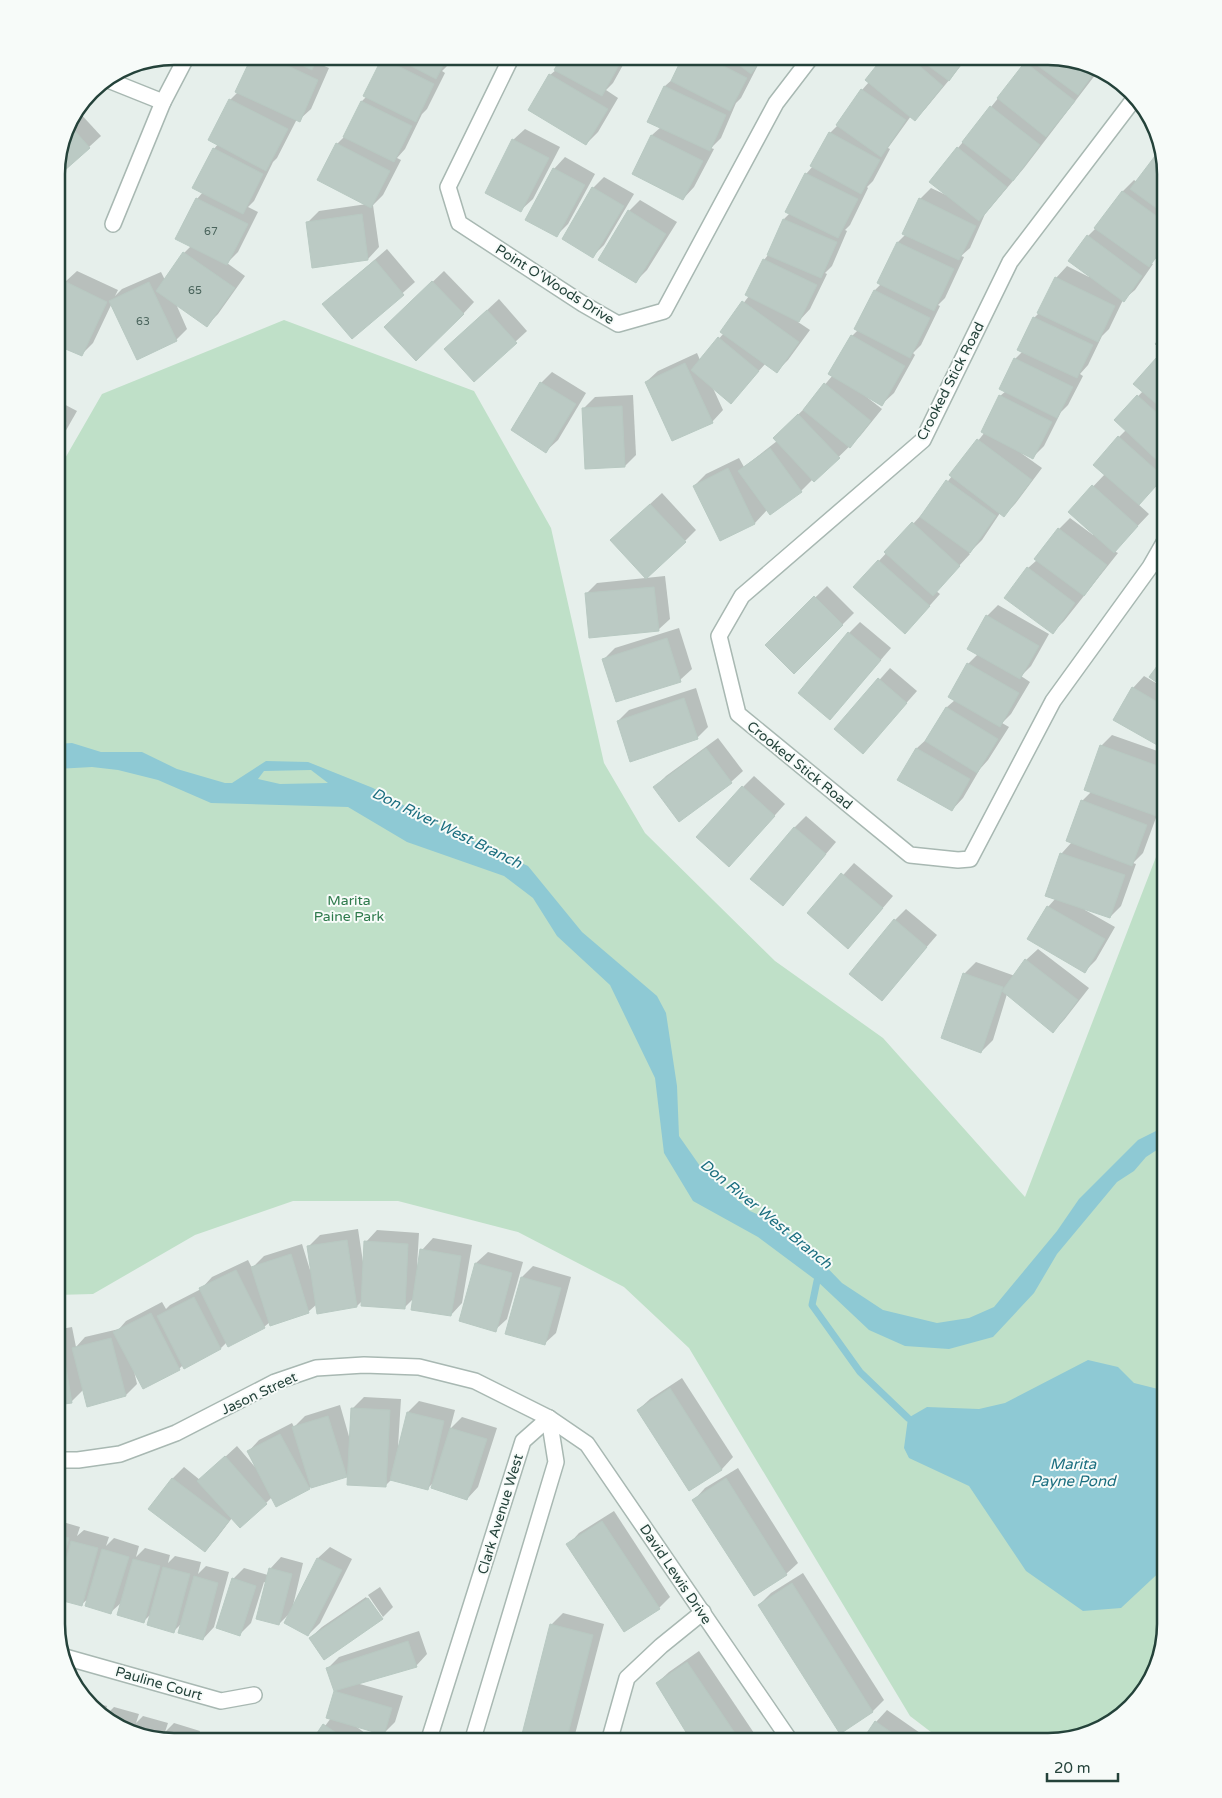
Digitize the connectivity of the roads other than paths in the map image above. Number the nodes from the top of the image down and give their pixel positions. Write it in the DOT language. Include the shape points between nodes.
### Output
graph roads {
  1 [pos="182,65"];
  2 [pos="508,65"];
  3 [pos="805,65"];
  4 [pos="115,83"];
  5 [pos="163,102"];
  6 [pos="1130,104"];
  7 [pos="113,224"];
  8 [pos="1157,555"];
  9 [pos="549,1418"];
  10 [pos="65,1460"];
  11 [pos="703,1612"];
  12 [pos="71,1658"];
  13 [pos="254,1694"];
  14 [pos="431,1733"];
  15 [pos="475,1733"];
  16 [pos="612,1733"];
  17 [pos="785,1733"];
  1 -- 5 [label="street"];
  2 -- 3 [label="street, Point O'Woods Drive" via="448,187 459,223 618,324 664,311 776,103"];
  4 -- 5 [label="street"];
  5 -- 7 [label="street"];
  6 -- 8 [label="street, Crooked Stick Road" via="1010,262 923,440 742,596 719,636 738,714 910,855 970,859 1052,701"];
  9 -- 10 [label="street, Jason Street" via="475,1381 419,1367 364,1364 316,1368 274,1382 176,1433 120,1454"];
  9 -- 11 [label="street, David Lewis Drive" via="588,1444"];
  9 -- 14 [label="street, Clark Avenue West" via="523,1442"];
  9 -- 15 [label="street" via="556,1462"];
  11 -- 16 [label="street" via="660,1646 628,1678"];
  11 -- 17 [label="street, David Lewis Drive"];
  12 -- 13 [label="street, Pauline Court" via="221,1700"];
}
